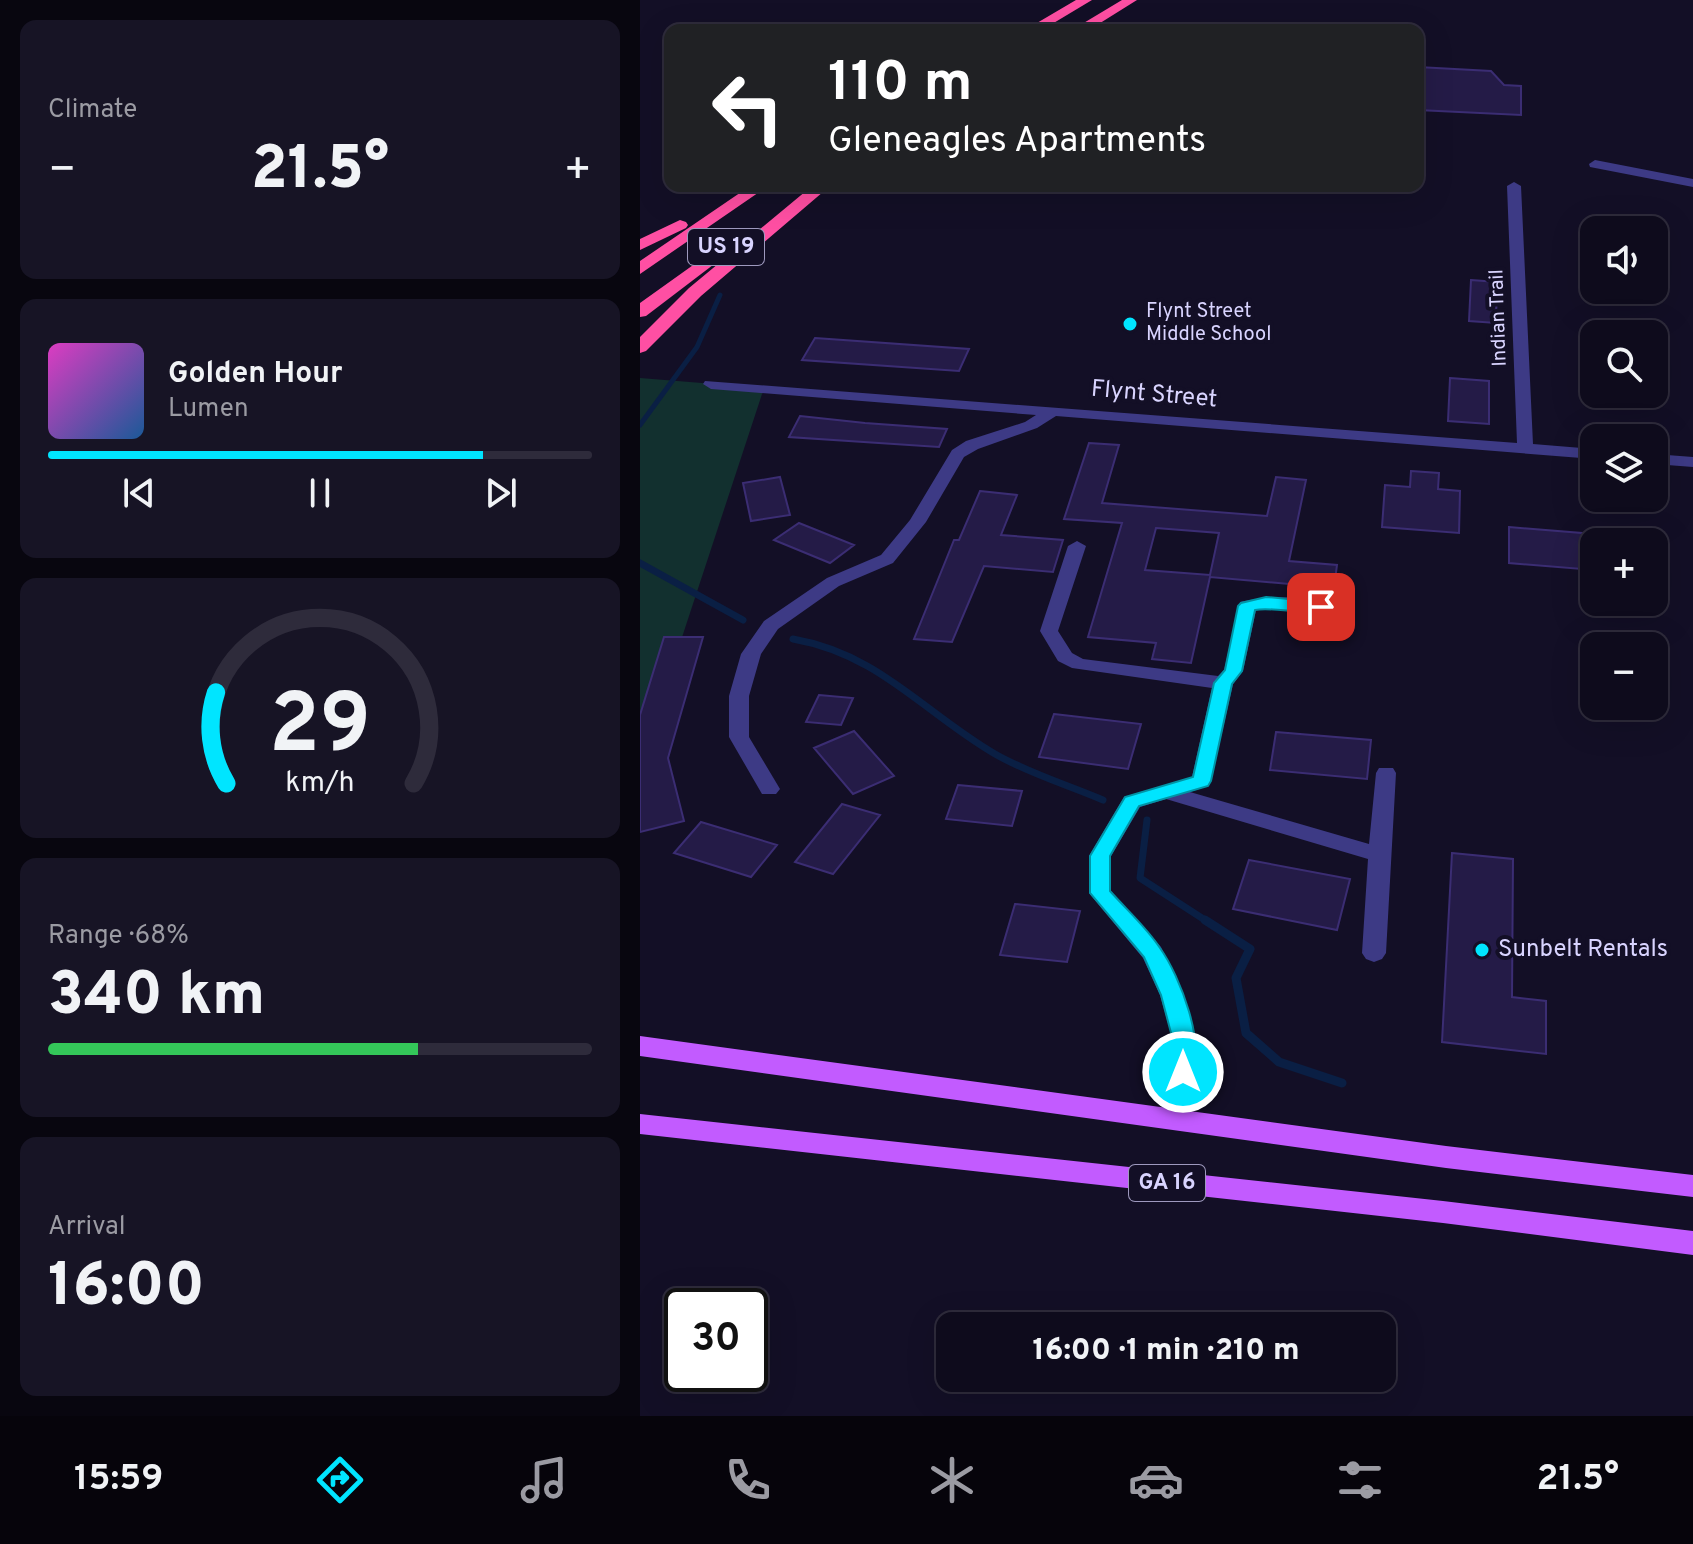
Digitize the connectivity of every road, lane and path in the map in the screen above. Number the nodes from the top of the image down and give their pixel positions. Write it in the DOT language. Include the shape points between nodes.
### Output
graph roads {
  1 [pos="1086,0"];
  2 [pos="1131,0"];
  3 [pos="1043,24"];
  4 [pos="1089,24"];
  5 [pos="1595,164"];
  6 [pos="1693,183"];
  7 [pos="1514,186"];
  8 [pos="749,192"];
  9 [pos="752,192"];
  10 [pos="806,192"];
  11 [pos="815,192"];
  12 [pos="640,245"];
  13 [pos="640,269"];
  14 [pos="640,312"];
  15 [pos="640,347"];
  16 [pos="711,384"];
  17 [pos="1053,411"];
  18 [pos="1525,448"];
  19 [pos="1580,453"];
  20 [pos="1668,460"];
  21 [pos="1693,462"];
  22 [pos="1077,546"];
  23 [pos="1321,607"];
  24 [pos="1223,683"];
  25 [pos="1386,773"];
  26 [pos="769,789"];
  27 [pos="1167,792"];
  28 [pos="1379,855"];
  29 [pos="1374,953"];
  30 [pos="640,1046"];
  31 [pos="1172,1119"];
  32 [pos="640,1124"];
  33 [pos="1693,1186"];
  34 [pos="1693,1243"];
  1 -- 3 [label="highway"];
  2 -- 4 [label="highway"];
  5 -- 6 [label="street"];
  7 -- 18 [label="street, Indian Trail"];
  8 -- 12 [label="highway"];
  9 -- 13 [label="highway, US 19"];
  10 -- 14 [label="highway, US 19"];
  11 -- 15 [label="highway" via="695,292"];
  16 -- 17 [label="street, Flynt Street"];
  17 -- 18 [label="street, Flynt Street"];
  17 -- 26 [label="street" via="958,454 917,522 887,559 833,582 771,625 751,654 739,696 739,737"];
  18 -- 19 [label="street, Flynt Street"];
  20 -- 21 [label="street"];
  22 -- 24 [label="street" via="1049,631 1065,657 1091,667"];
  23 -- 24 [label="street" via="1266,602 1247,606 1233,671"];
  24 -- 27 [label="street" via="1201,781"];
  25 -- 28 [label="street"];
  27 -- 28 [label="street"];
  27 -- 31 [label="street" via="1132,802 1100,856 1100,893 1153,953 1172,995 1187,1048"];
  28 -- 29 [label="street"];
  30 -- 31 [label="main road"];
  31 -- 33 [label="main road"];
  32 -- 34 [label="main road, GA 16"];
}
